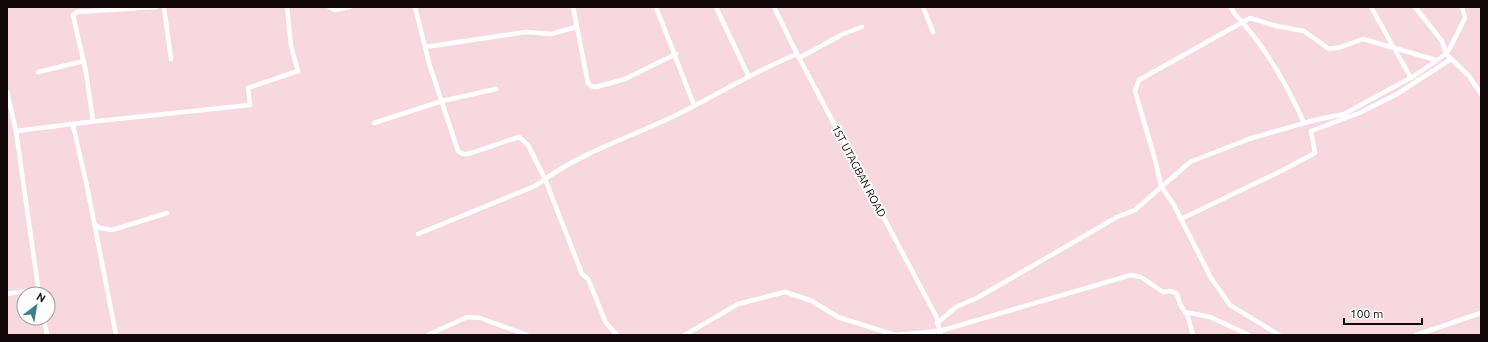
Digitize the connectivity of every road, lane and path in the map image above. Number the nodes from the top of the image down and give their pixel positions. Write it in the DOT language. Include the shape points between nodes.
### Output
graph roads {
  1 [pos="156,7"];
  2 [pos="164,7"];
  3 [pos="287,7"];
  4 [pos="329,7"];
  5 [pos="350,7"];
  6 [pos="415,7"];
  7 [pos="573,7"];
  8 [pos="656,7"];
  9 [pos="716,7"];
  10 [pos="774,7"];
  11 [pos="923,7"];
  12 [pos="1231,7"];
  13 [pos="1371,7"];
  14 [pos="1415,7"];
  15 [pos="1462,7"];
  16 [pos="1242,21"];
  17 [pos="576,27"];
  18 [pos="862,28"];
  19 [pos="932,32"];
  20 [pos="425,47"];
  21 [pos="1394,48"];
  22 [pos="676,54"];
  23 [pos="1446,54"];
  24 [pos="798,56"];
  25 [pos="171,59"];
  26 [pos="1451,59"];
  27 [pos="1436,60"];
  28 [pos="84,61"];
  29 [pos="38,72"];
  30 [pos="749,77"];
  31 [pos="1411,78"];
  32 [pos="496,89"];
  33 [pos="7,92"];
  34 [pos="1481,94"];
  35 [pos="442,101"];
  36 [pos="694,105"];
  37 [pos="93,121"];
  38 [pos="374,122"];
  39 [pos="1304,123"];
  40 [pos="73,125"];
  41 [pos="16,131"];
  42 [pos="545,179"];
  43 [pos="1161,186"];
  44 [pos="167,213"];
  45 [pos="1181,219"];
  46 [pos="94,224"];
  47 [pos="418,234"];
  48 [pos="37,286"];
  49 [pos="1185,312"];
  50 [pos="1481,312"];
  51 [pos="937,323"];
  52 [pos="941,333"];
  53 [pos="116,335"];
  54 [pos="428,335"];
  55 [pos="527,335"];
  56 [pos="617,335"];
  57 [pos="685,335"];
  58 [pos="1193,335"];
  59 [pos="1249,335"];
  60 [pos="1279,335"];
  61 [pos="1416,335"];
  1 -- 28 [label="street" via="77,12 73,15"];
  2 -- 25 [label="street"];
  3 -- 37 [label="street" via="291,46 298,71 248,88 250,105"];
  4 -- 5 [label="street" via="334,10"];
  6 -- 20 [label="street"];
  7 -- 17 [label="street"];
  8 -- 22 [label="street"];
  9 -- 30 [label="street"];
  10 -- 24 [label="street, 1ST UTAGBAN ROAD"];
  11 -- 19 [label="street"];
  12 -- 16 [label="street"];
  13 -- 21 [label="street"];
  14 -- 23 [label="street" via="1442,42"];
  15 -- 23 [label="street" via="1465,18"];
  16 -- 21 [label="street" via="1250,18 1304,31 1329,48 1341,47 1363,39"];
  16 -- 39 [label="street" via="1265,52 1297,106"];
  16 -- 43 [label="street" via="1139,80 1136,91"];
  17 -- 20 [label="street" via="551,34 526,32"];
  17 -- 22 [label="street" via="588,83 591,86 625,79"];
  18 -- 24 [label="street" via="843,34"];
  20 -- 35 [label="street"];
  21 -- 27 [label="street"];
  21 -- 31 [label="street"];
  22 -- 36 [label="street"];
  23 -- 26 [label="street"];
  23 -- 27 [label="street"];
  24 -- 30 [label="street"];
  24 -- 51 [label="street, 1ST UTAGBAN ROAD" via="936,316"];
  26 -- 34 [label="street" via="1469,76"];
  26 -- 45 [label="street" via="1397,94 1359,113 1311,131 1315,153 1281,172"];
  27 -- 31 [label="street"];
  28 -- 29 [label="street"];
  28 -- 37 [label="street"];
  30 -- 36 [label="street"];
  31 -- 39 [label="street" via="1344,114"];
  32 -- 35 [label="street"];
  33 -- 41 [label="street"];
  35 -- 38 [label="street"];
  35 -- 42 [label="street" via="455,145 462,154 519,137 528,145"];
  36 -- 42 [label="street" via="616,140"];
  37 -- 40 [label="street"];
  39 -- 43 [label="street" via="1249,139 1190,162"];
  40 -- 41 [label="street"];
  40 -- 46 [label="street"];
  41 -- 48 [label="street"];
  42 -- 47 [label="street" via="535,186"];
  42 -- 56 [label="street" via="582,274 588,278 606,323"];
  43 -- 45 [label="street"];
  43 -- 51 [label="street" via="1135,210 1117,217 956,308"];
  44 -- 46 [label="street" via="112,230"];
  45 -- 60 [label="street" via="1211,278 1230,305"];
  46 -- 53 [label="street"];
  49 -- 52 [label="street" via="1174,291 1163,292 1141,277 1131,275"];
  49 -- 58 [label="street"];
  49 -- 59 [label="street" via="1210,317"];
  50 -- 61 [label="street"];
  51 -- 52 [label="street, 1ST UTAGBAN ROAD"];
  52 -- 57 [label="street" via="895,335 838,317 812,301 785,292 738,304"];
  54 -- 55 [label="street" via="467,317 480,318"];
}
